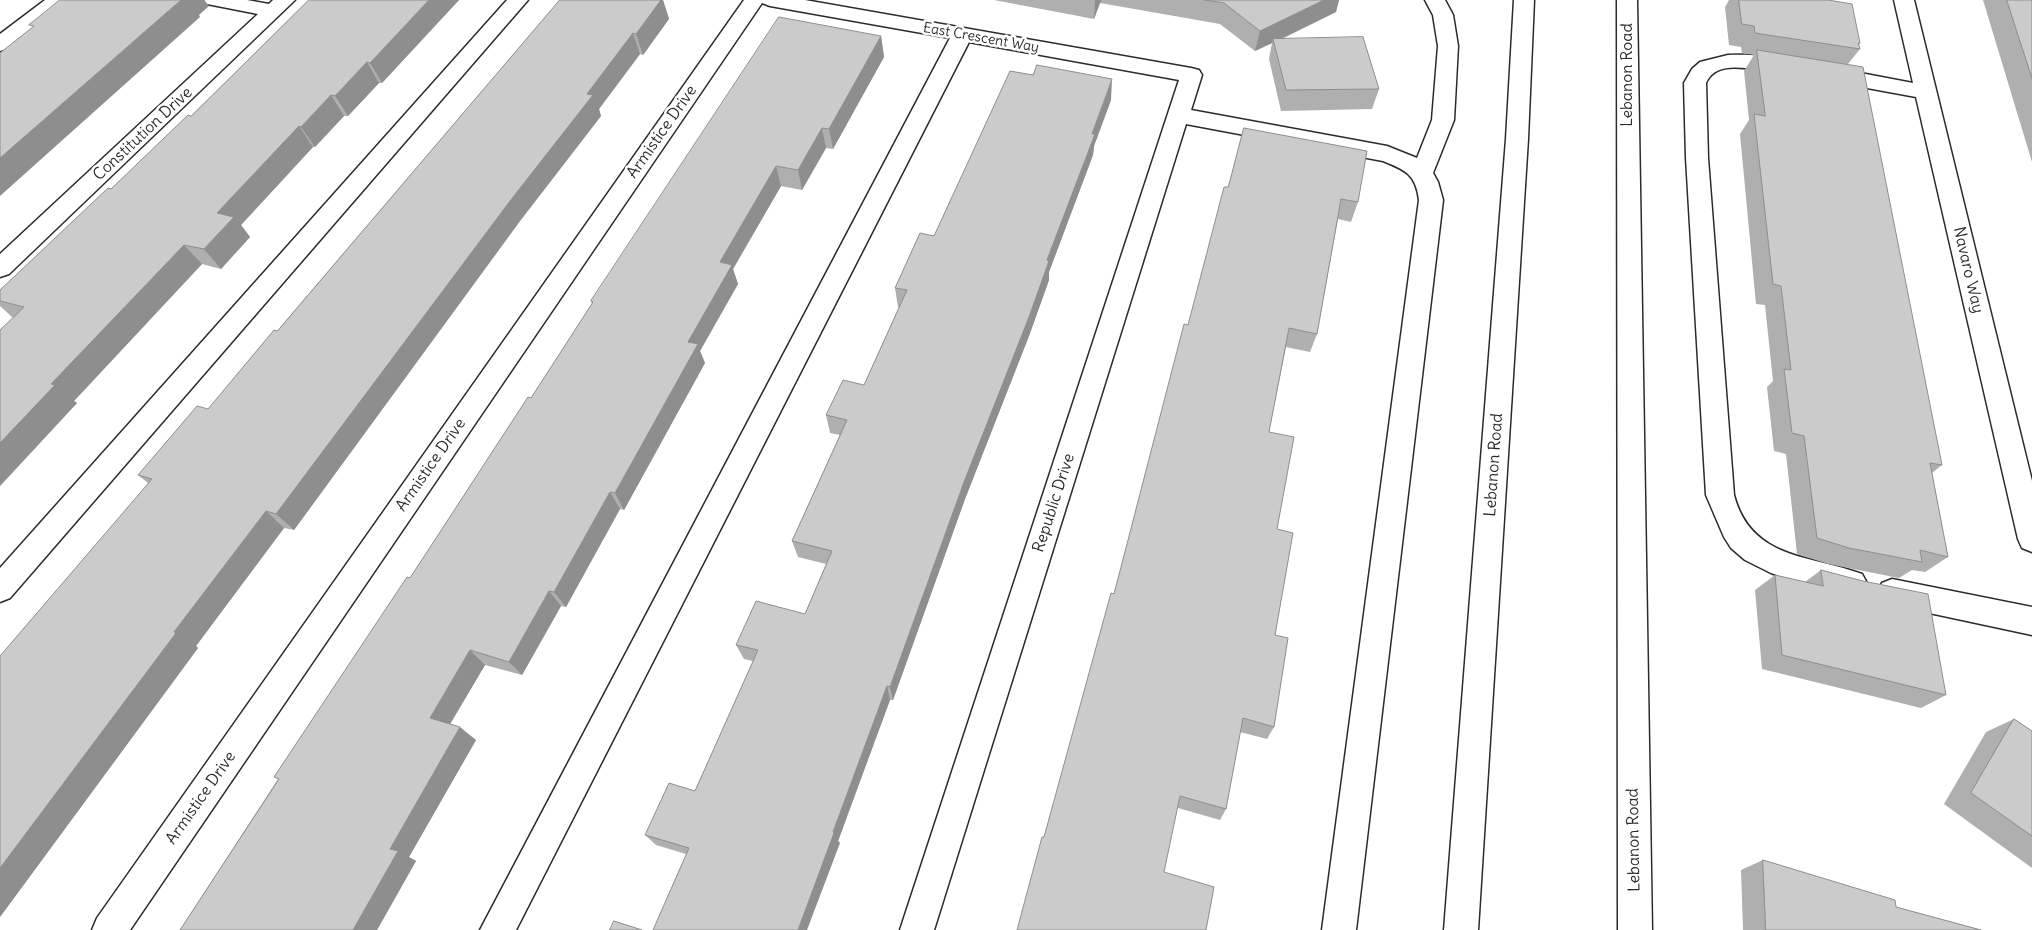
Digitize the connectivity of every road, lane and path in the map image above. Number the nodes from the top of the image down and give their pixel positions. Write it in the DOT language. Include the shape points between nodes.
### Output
graph roads {
  1 [pos="58,0"];
  2 [pos="214,0"];
  3 [pos="518,0"];
  4 [pos="754,0"];
  5 [pos="770,0"];
  6 [pos="1435,0"];
  7 [pos="1524,0"];
  8 [pos="1627,0"];
  9 [pos="1899,1"];
  10 [pos="279,6"];
  11 [pos="962,35"];
  12 [pos="0,44"];
  13 [pos="1191,75"];
  14 [pos="1926,92"];
  15 [pos="1178,114"];
  16 [pos="1422,172"];
  17 [pos="0,268"];
  18 [pos="2032,539"];
  19 [pos="0,589"];
  20 [pos="2032,621"];
  21 [pos="109,930"];
  22 [pos="496,930"];
  23 [pos="917,930"];
  24 [pos="1339,930"];
  25 [pos="1461,930"];
  26 [pos="1635,930"];
  1 -- 12 [label="street"];
  2 -- 10 [label="street"];
  3 -- 19 [label="street"];
  4 -- 21 [label="street, Armistice Drive"];
  5 -- 11 [label="street, East Crescent Way"];
  6 -- 16 [label="street" via="1443,15 1448,46 1442,120"];
  7 -- 25 [label="street, Lebanon Road"];
  8 -- 26 [label="street, Lebanon Road"];
  9 -- 14 [label="street, Navaro Way"];
  10 -- 17 [label="street, Constitution Drive"];
  11 -- 13 [label="street, East Crescent Way"];
  11 -- 22 [label="street"];
  13 -- 15 [label="street, Republic Drive"];
  14 -- 18 [label="street, Navaro Way"];
  14 -- 20 [label="street" via="1749,62 1710,65 1699,73 1696,84 1697,158 1721,498 1732,524 1745,543 1765,556 1798,570"];
  15 -- 16 [label="street" via="1387,154 1406,160"];
  15 -- 23 [label="street, Republic Drive"];
  16 -- 24 [label="street" via="1429,185 1431,200"];
}
